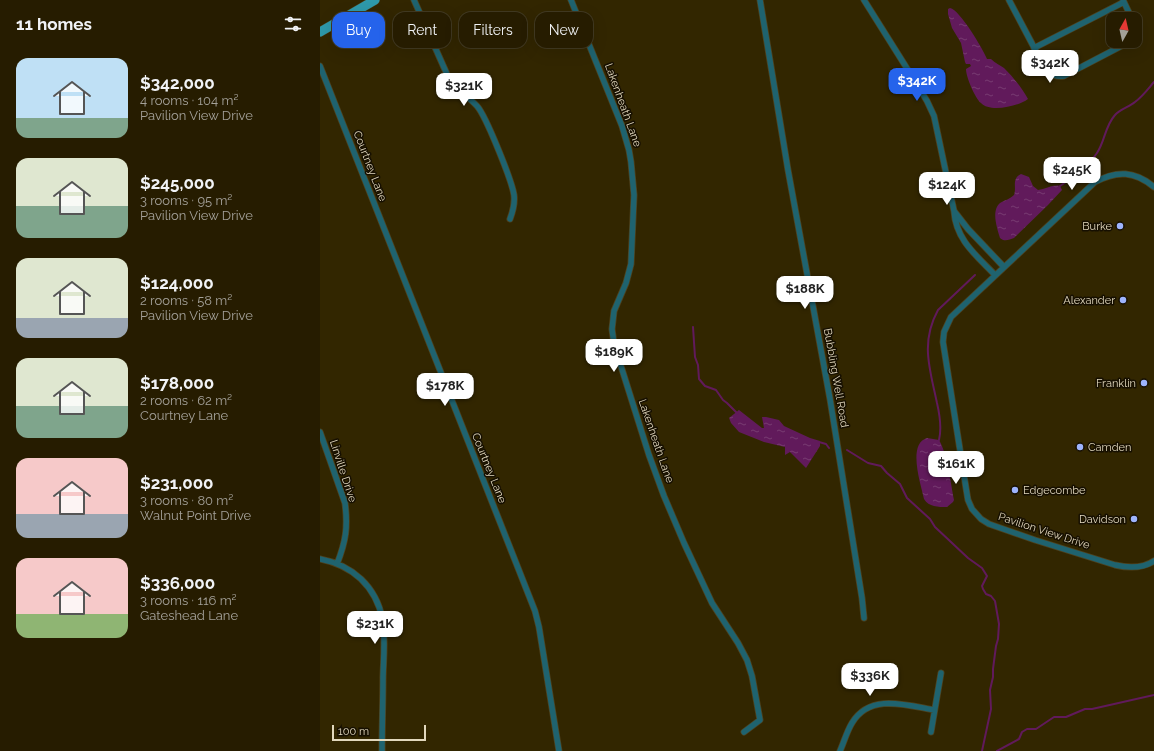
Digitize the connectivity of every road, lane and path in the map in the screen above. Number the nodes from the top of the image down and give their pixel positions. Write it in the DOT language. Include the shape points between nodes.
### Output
graph roads {
  1 [pos="375,0"];
  2 [pos="414,0"];
  3 [pos="571,0"];
  4 [pos="760,0"];
  5 [pos="864,0"];
  6 [pos="1009,0"];
  7 [pos="1123,1"];
  8 [pos="1128,12"];
  9 [pos="320,32"];
  10 [pos="1034,48"];
  11 [pos="1118,48"];
  12 [pos="320,66"];
  13 [pos="1154,188"];
  14 [pos="954,210"];
  15 [pos="510,219"];
  16 [pos="1004,267"];
  17 [pos="996,275"];
  18 [pos="320,432"];
  19 [pos="320,559"];
  20 [pos="1154,561"];
  21 [pos="337,564"];
  22 [pos="864,618"];
  23 [pos="941,673"];
  24 [pos="934,710"];
  25 [pos="744,732"];
  26 [pos="931,732"];
  27 [pos="382,751"];
  28 [pos="559,751"];
  29 [pos="840,751"];
  1 -- 9 [label="main road"];
  2 -- 15 [label="street" via="450,81 484,116 514,194"];
  3 -- 25 [label="street, Lakenheath Lane" via="622,126 632,162 634,195 631,264 614,311 614,344 648,455 670,510 712,603 738,643 750,670 760,720"];
  4 -- 22 [label="street, Bubbling Well Road" via="830,400"];
  5 -- 14 [label="street" via="934,116"];
  6 -- 10 [label="street"];
  7 -- 8 [label="street"];
  7 -- 10 [label="street"];
  10 -- 11 [label="street" via="1047,72 1058,77"];
  12 -- 28 [label="street, Courtney Lane" via="535,612"];
  13 -- 16 [label="street, Pavilion View Drive" via="1139,177 1128,174 1103,178 1090,186"];
  14 -- 16 [label="street" via="968,229"];
  14 -- 17 [label="street" via="959,233"];
  16 -- 17 [label="street, Pavilion View Drive"];
  17 -- 20 [label="street, Pavilion View Drive" via="951,317 944,332 943,342 970,504 978,516 989,524 1025,537 1129,567"];
  18 -- 21 [label="street, Linville Drive" via="345,503 347,534"];
  19 -- 21 [label="street"];
  21 -- 27 [label="street" via="356,575 368,587 382,614"];
  23 -- 24 [label="street"];
  24 -- 26 [label="street"];
  24 -- 29 [label="street" via="890,703 870,707 859,713 852,722"];
}
